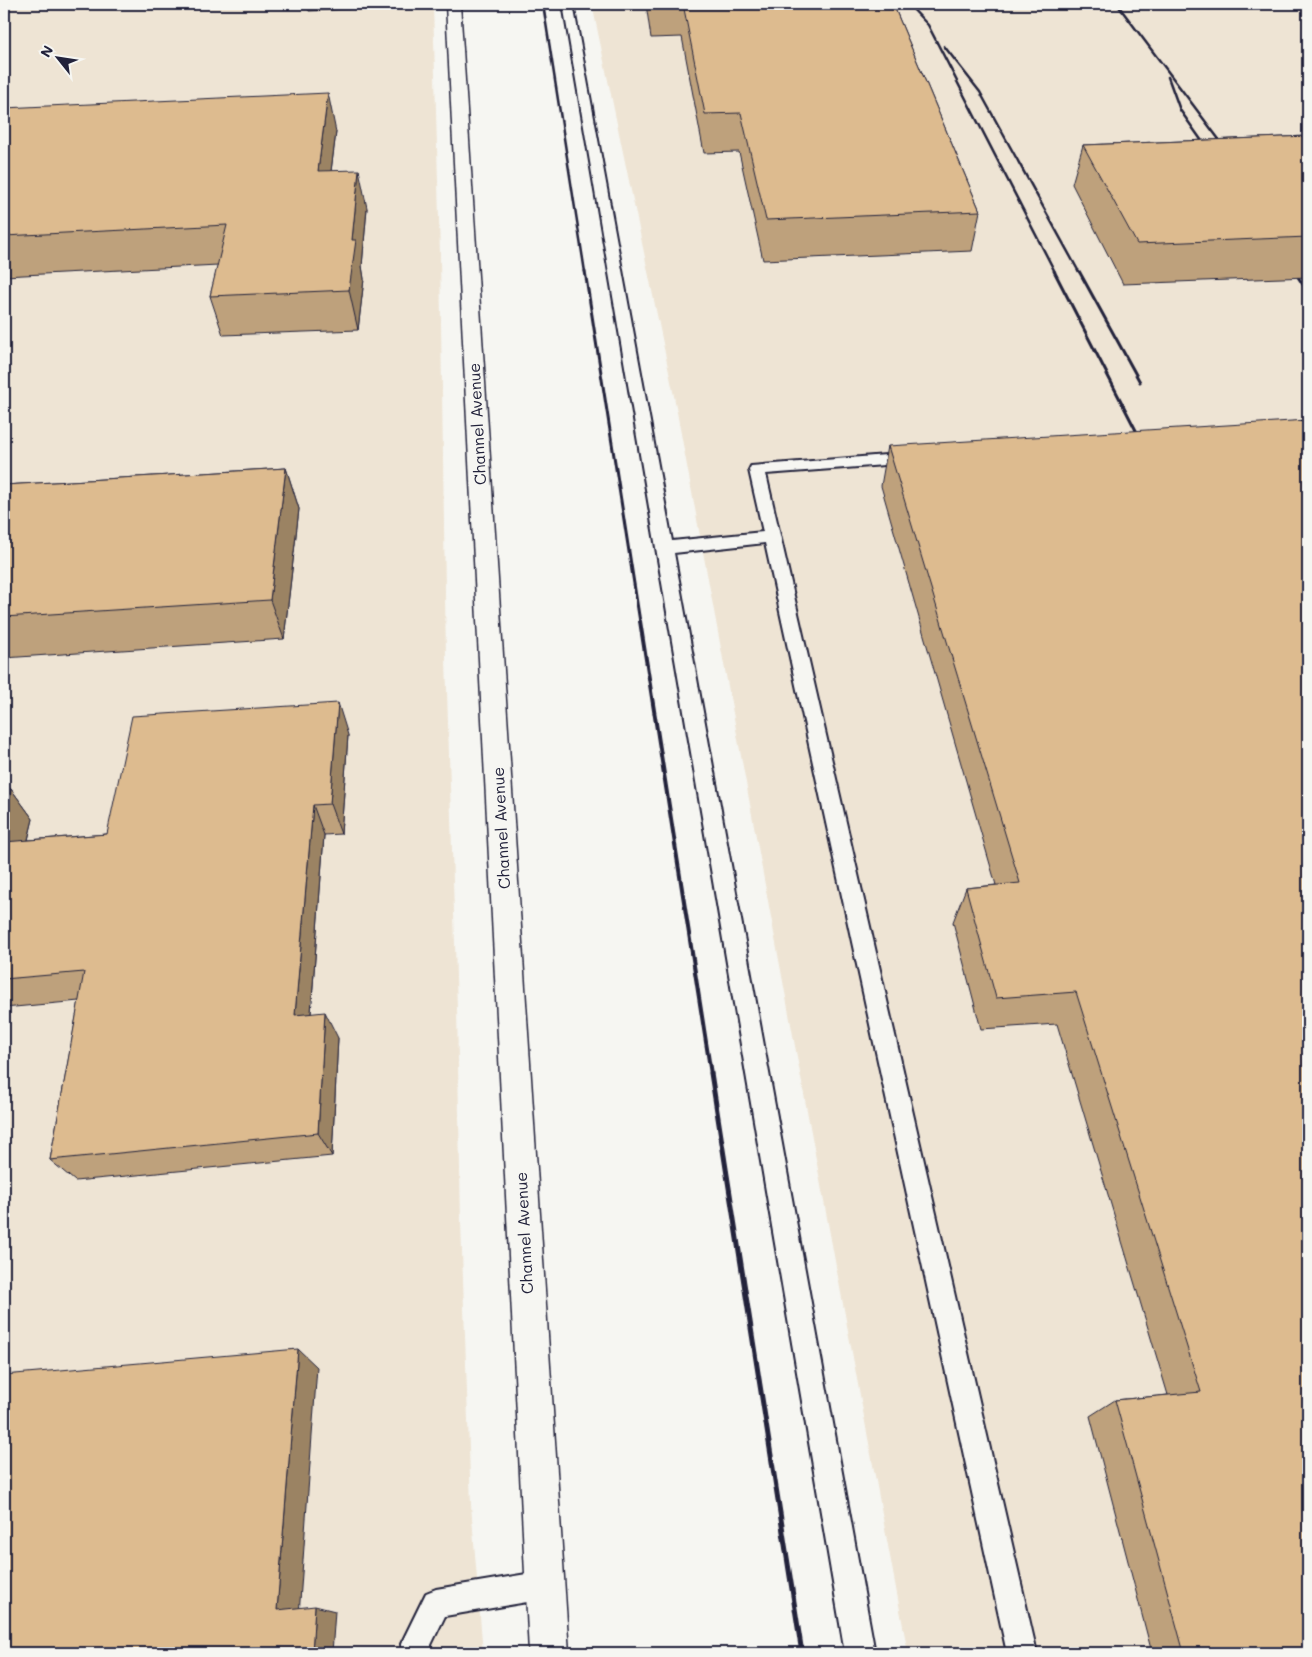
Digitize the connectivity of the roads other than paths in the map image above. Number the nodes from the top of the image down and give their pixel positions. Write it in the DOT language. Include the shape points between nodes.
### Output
graph roads {
  1 [pos="453,4"];
  2 [pos="568,4"];
  3 [pos="934,456"];
  4 [pos="772,538"];
  5 [pos="664,548"];
  6 [pos="545,1585"];
  7 [pos="417,1653"];
  8 [pos="549,1653"];
  9 [pos="860,1653"];
  10 [pos="1022,1653"];
  1 -- 6 [label="street, Channel Avenue"];
  2 -- 5 [label="lane"];
  3 -- 4 [label="lane" via="757,470"];
  4 -- 5 [label="lane"];
  4 -- 10 [label="lane"];
  5 -- 9 [label="lane"];
  6 -- 7 [label="lane" via="436,1603 416,1644"];
  6 -- 8 [label="street, Channel Avenue"];
}
